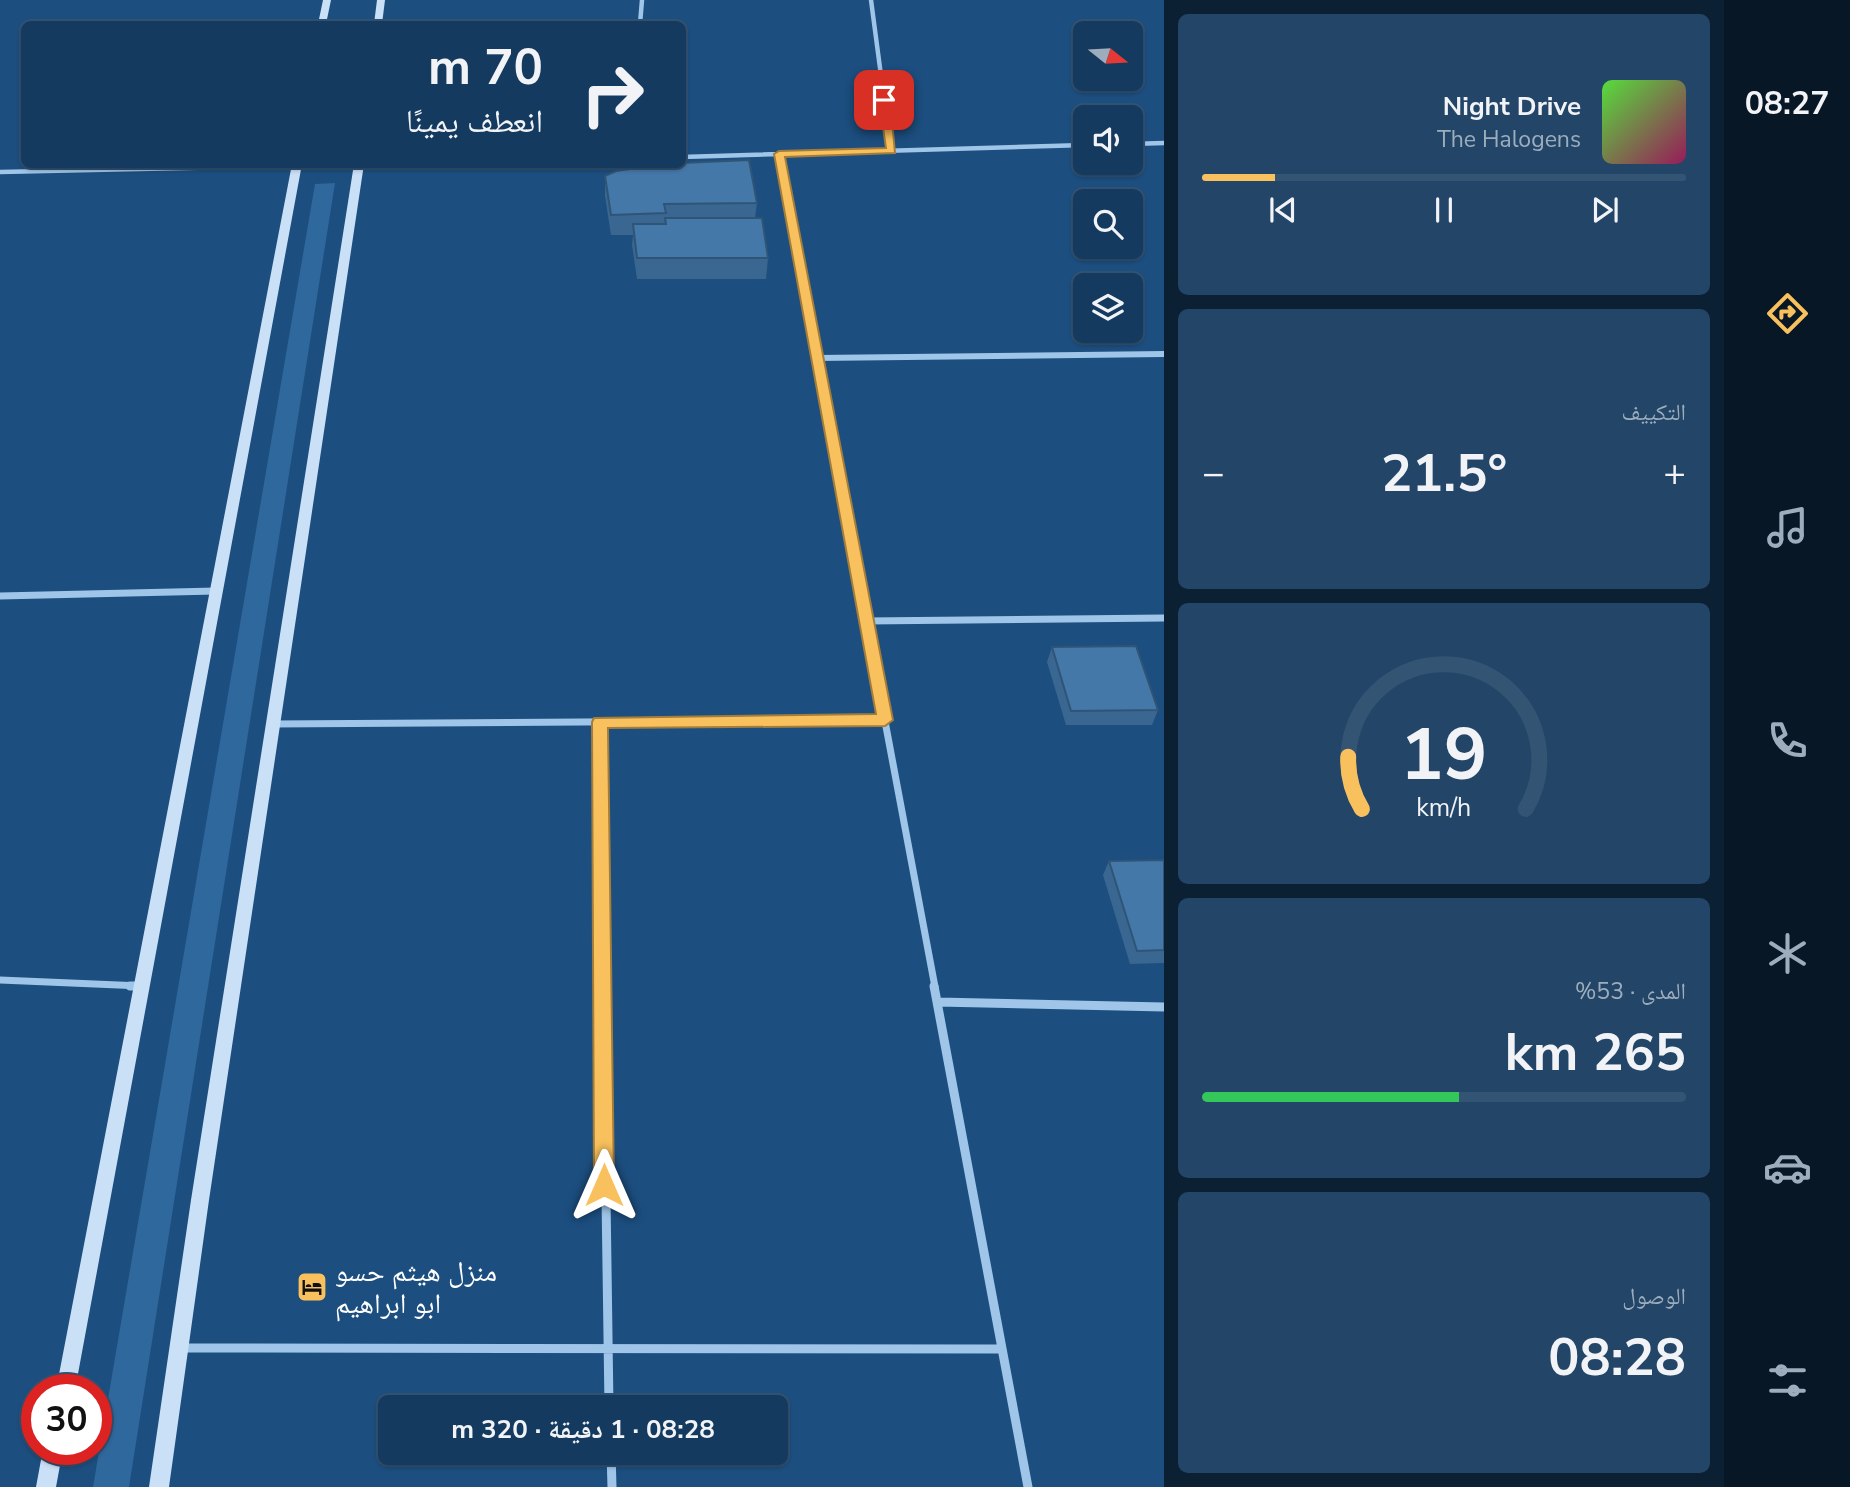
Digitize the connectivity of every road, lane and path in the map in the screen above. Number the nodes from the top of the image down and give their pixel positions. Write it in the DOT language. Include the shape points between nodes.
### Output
graph roads {
  1 [pos="327,0"];
  2 [pos="381,0"];
  3 [pos="642,0"];
  4 [pos="871,0"];
  5 [pos="323,21"];
  6 [pos="378,21"];
  7 [pos="640,21"];
  8 [pos="1164,143"];
  9 [pos="1143,144"];
  10 [pos="1073,145"];
  11 [pos="891,151"];
  12 [pos="779,154"];
  13 [pos="686,157"];
  14 [pos="170,168"];
  15 [pos="296,168"];
  16 [pos="359,168"];
  17 [pos="0,172"];
  18 [pos="1164,354"];
  19 [pos="817,358"];
  20 [pos="217,591"];
  21 [pos="0,596"];
  22 [pos="1164,618"];
  23 [pos="866,621"];
  24 [pos="885,720"];
  25 [pos="600,722"];
  26 [pos="273,724"];
  27 [pos="0,980"];
  28 [pos="142,986"];
  29 [pos="938,1002"];
  30 [pos="1164,1007"];
  31 [pos="179,1348"];
  32 [pos="606,1349"];
  33 [pos="1002,1349"];
  34 [pos="68,1374"];
  35 [pos="608,1395"];
  36 [pos="50,1465"];
  37 [pos="611,1465"];
  38 [pos="46,1487"];
  39 [pos="159,1487"];
  40 [pos="612,1487"];
  41 [pos="1028,1487"];
  1 -- 5 [label="main road"];
  2 -- 6 [label="main road"];
  3 -- 7 [label="street"];
  4 -- 11 [label="street"];
  8 -- 9 [label="street"];
  10 -- 11 [label="street"];
  11 -- 12 [label="street"];
  12 -- 13 [label="street"];
  12 -- 19 [label="street"];
  14 -- 17 [label="street"];
  15 -- 20 [label="main road"];
  16 -- 26 [label="main road"];
  18 -- 19 [label="street"];
  19 -- 23 [label="street"];
  20 -- 21 [label="street"];
  20 -- 28 [label="main road"];
  22 -- 23 [label="street"];
  23 -- 24 [label="street"];
  24 -- 25 [label="street"];
  24 -- 29 [label="street"];
  25 -- 26 [label="street"];
  25 -- 32 [label="street"];
  26 -- 31 [label="main road"];
  27 -- 28 [label="street"];
  28 -- 34 [label="main road"];
  29 -- 30 [label="street"];
  29 -- 33 [label="street"];
  31 -- 32 [label="street"];
  31 -- 39 [label="main road"];
  32 -- 33 [label="street"];
  32 -- 35 [label="street"];
  33 -- 41 [label="street"];
  36 -- 38 [label="main road"];
  37 -- 40 [label="street"];
}
